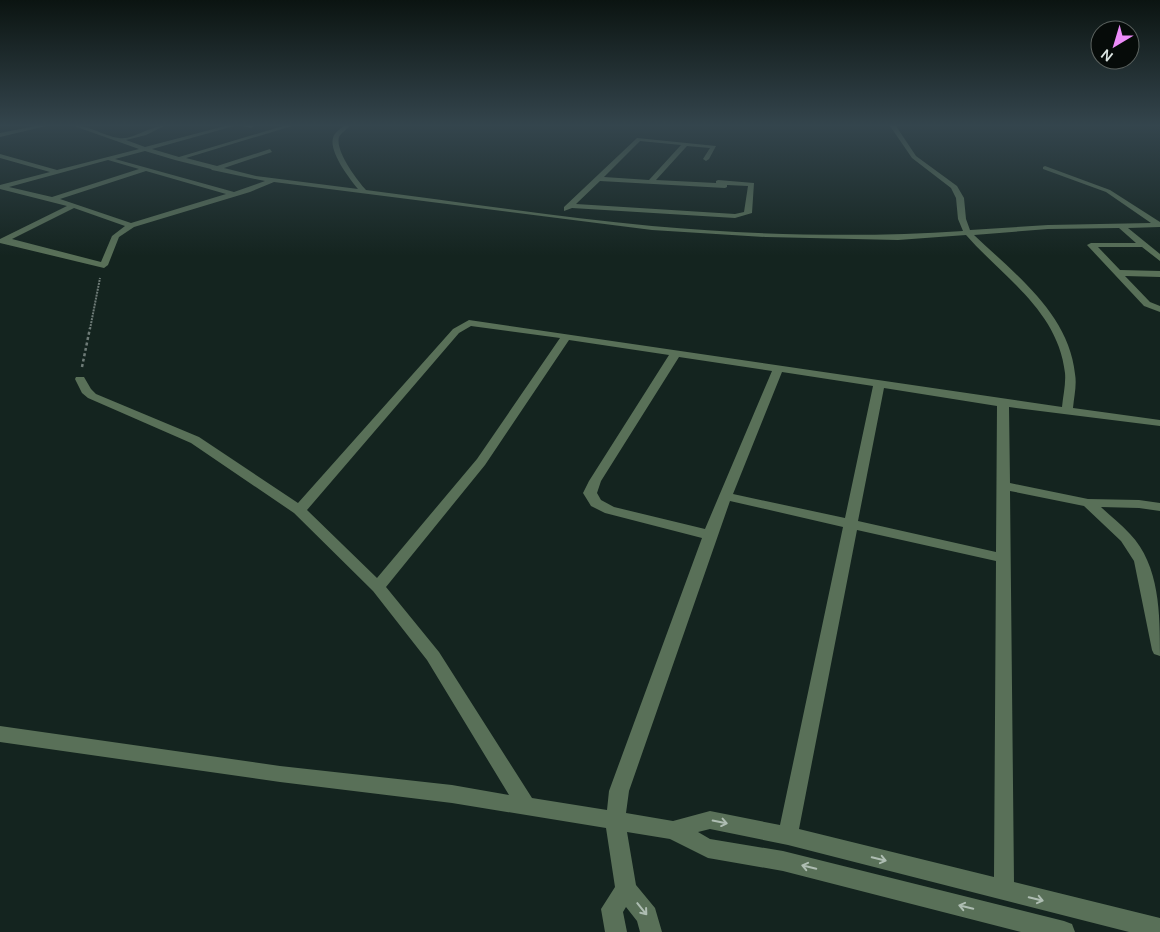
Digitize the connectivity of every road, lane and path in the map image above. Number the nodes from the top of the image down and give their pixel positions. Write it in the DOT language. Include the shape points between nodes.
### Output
graph roads {
  1 [pos="48,169"];
  2 [pos="66,169"];
  3 [pos="145,169"];
  4 [pos="149,169"];
  5 [pos="217,169"];
  6 [pos="348,169"];
  7 [pos="609,169"];
  8 [pos="662,169"];
  9 [pos="931,169"];
  10 [pos="1049,169"];
  11 [pos="57,172"];
  12 [pos="599,179"];
  13 [pos="276,181"];
  14 [pos="650,182"];
  15 [pos="718,182"];
  16 [pos="1,187"];
  17 [pos="751,188"];
  18 [pos="364,192"];
  19 [pos="235,194"];
  20 [pos="52,199"];
  21 [pos="74,205"];
  22 [pos="570,206"];
  23 [pos="561,217"];
  24 [pos="131,225"];
  25 [pos="1160,225"];
  26 [pos="1121,226"];
  27 [pos="968,234"];
  28 [pos="3,241"];
  29 [pos="1145,245"];
  30 [pos="1160,258"];
  31 [pos="104,265"];
  32 [pos="1116,273"];
  33 [pos="1160,274"];
  34 [pos="1160,309"];
  35 [pos="566,336"];
  36 [pos="676,353"];
  37 [pos="778,368"];
  38 [pos="80,379"];
  39 [pos="879,384"];
  40 [pos="1003,403"];
  41 [pos="1067,411"];
  42 [pos="1160,423"];
  43 [pos="1003,486"];
  44 [pos="726,496"];
  45 [pos="1088,503"];
  46 [pos="1160,507"];
  47 [pos="299,510"];
  48 [pos="851,524"];
  49 [pos="710,535"];
  50 [pos="1003,558"];
  51 [pos="378,587"];
  52 [pos="1160,650"];
  53 [pos="0,734"];
  54 [pos="528,807"];
  55 [pos="615,821"];
  56 [pos="673,830"];
  57 [pos="788,836"];
  58 [pos="626,890"];
  59 [pos="1004,891"];
  60 [pos="1160,929"];
  61 [pos="616,932"];
  62 [pos="651,932"];
  63 [pos="1064,932"];
  1 -- 11 [label="street"];
  2 -- 11 [label="street"];
  3 -- 20 [label="street"];
  4 -- 19 [label="street"];
  5 -- 13 [label="street"];
  6 -- 18 [label="street"];
  7 -- 12 [label="street"];
  8 -- 14 [label="street"];
  9 -- 27 [label="street" via="958,192 962,221"];
  10 -- 25 [label="street" via="1108,191"];
  11 -- 16 [label="street"];
  12 -- 14 [label="street"];
  12 -- 22 [label="street"];
  13 -- 18 [label="street"];
  13 -- 19 [label="street"];
  14 -- 17 [label="street"];
  15 -- 17 [label="street" via="752,184"];
  16 -- 20 [label="street"];
  17 -- 22 [label="street" via="748,213 734,216"];
  18 -- 23 [label="street"];
  19 -- 24 [label="street"];
  20 -- 21 [label="street"];
  21 -- 24 [label="street"];
  21 -- 28 [label="street"];
  22 -- 23 [label="street"];
  23 -- 27 [label="street" via="652,228 766,235 898,238"];
  24 -- 31 [label="street" via="116,236 108,248"];
  25 -- 26 [label="street"];
  26 -- 27 [label="street" via="1048,227"];
  26 -- 29 [label="street"];
  27 -- 41 [label="street" via="1008,269 1046,313 1059,334 1070,374"];
  28 -- 31 [label="street"];
  29 -- 30 [label="street"];
  29 -- 32 [label="street" via="1091,245"];
  31 -- 38 [label="path"];
  32 -- 33 [label="street"];
  32 -- 34 [label="street" via="1148,304"];
  35 -- 36 [label="street"];
  35 -- 47 [label="street" via="479,323 461,326"];
  35 -- 51 [label="street" via="481,462"];
  36 -- 37 [label="street"];
  36 -- 49 [label="street" via="590,493 596,504 610,510"];
  37 -- 39 [label="street"];
  37 -- 44 [label="street"];
  38 -- 47 [label="street" via="92,396 195,440"];
  39 -- 40 [label="street"];
  39 -- 48 [label="street"];
  40 -- 41 [label="street"];
  40 -- 43 [label="street"];
  41 -- 42 [label="street"];
  43 -- 45 [label="street"];
  43 -- 50 [label="street"];
  44 -- 48 [label="street"];
  44 -- 49 [label="street"];
  45 -- 46 [label="street"];
  45 -- 52 [label="street" via="1126,538 1141,561"];
  47 -- 51 [label="street"];
  48 -- 50 [label="street"];
  48 -- 57 [label="street"];
  49 -- 55 [label="street" via="619,791"];
  50 -- 59 [label="street"];
  51 -- 54 [label="street" via="433,656"];
  53 -- 54 [label="street"];
  54 -- 55 [label="street"];
  55 -- 56 [label="street"];
  55 -- 58 [label="street"];
  56 -- 57 [label="street, one-way" via="710,820"];
  63 -- 56 [label="street, one-way" via="782,861 708,848"];
  57 -- 59 [label="street, one-way"];
  58 -- 61 [label="street" via="612,910"];
  58 -- 62 [label="street, one-way" via="647,916"];
  59 -- 60 [label="street, one-way"];
}
